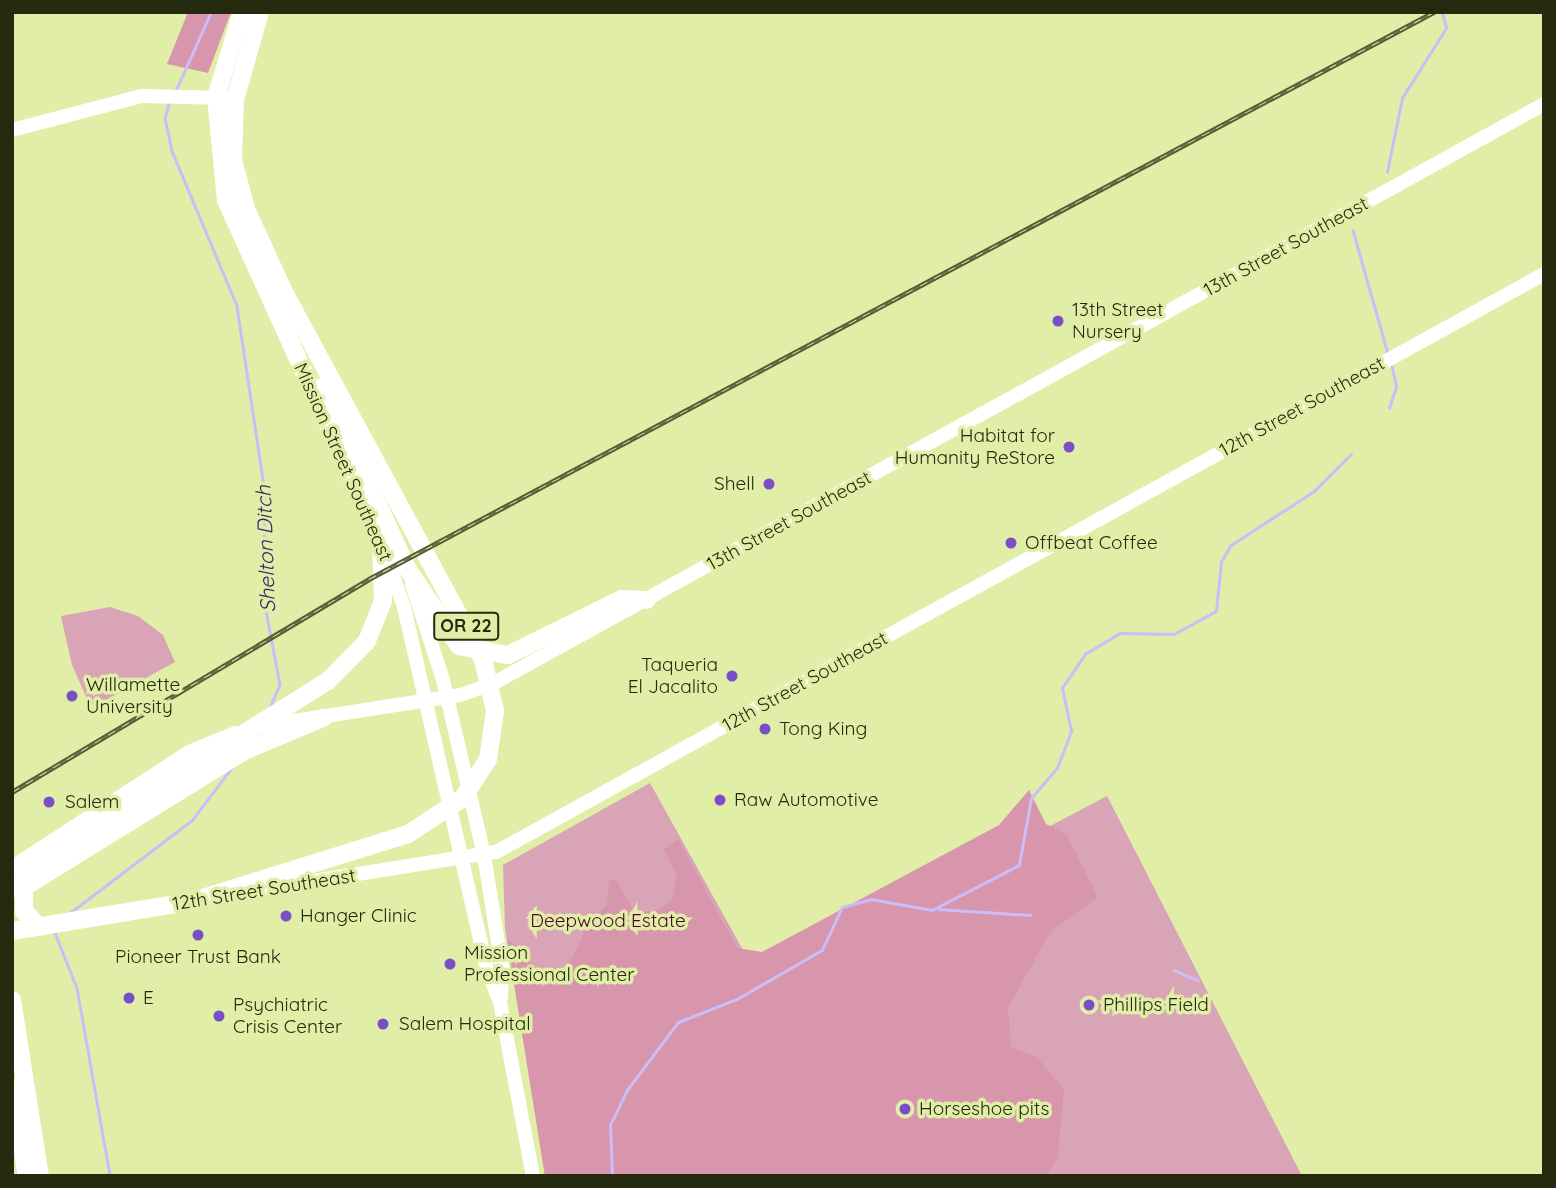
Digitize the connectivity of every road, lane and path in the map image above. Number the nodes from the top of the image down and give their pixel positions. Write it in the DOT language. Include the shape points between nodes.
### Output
graph roads {
  1 [pos="242,12"];
  2 [pos="260,12"];
  3 [pos="216,97"];
  4 [pos="235,100"];
  5 [pos="1544,104"];
  6 [pos="12,130"];
  7 [pos="1544,274"];
  8 [pos="330,398"];
  9 [pos="381,542"];
  10 [pos="421,599"];
  11 [pos="647,600"];
  12 [pos="323,718"];
  13 [pos="277,729"];
  14 [pos="196,773"];
  15 [pos="484,855"];
  16 [pos="462,858"];
  17 [pos="12,867"];
  18 [pos="15,886"];
  19 [pos="193,901"];
  20 [pos="41,927"];
  21 [pos="12,931"];
  22 [pos="12,1000"];
  23 [pos="500,1002"];
  24 [pos="12,1087"];
  25 [pos="27,1176"];
  26 [pos="40,1176"];
  27 [pos="533,1176"];
  1 -- 3 [label="highway, Mission Street Southeast / OR 22"];
  2 -- 4 [label="highway, Mission Street Southeast"];
  3 -- 4 [label="main road"];
  3 -- 6 [label="main road" via="195,93 142,96"];
  3 -- 8 [label="highway, Mission Street Southeast / OR 22" via="226,201"];
  4 -- 8 [label="highway, Mission Street Southeast" via="238,184"];
  5 -- 11 [label="main road, 13th Street Southeast"];
  7 -- 15 [label="main road, 12th Street Southeast"];
  8 -- 9 [label="highway, Mission Street Southeast / OR 22"];
  8 -- 10 [label="highway, Mission Street Southeast"];
  8 -- 19 [label="highway, OR 22" via="469,631 494,702 491,749 474,786 448,812 395,838"];
  9 -- 14 [label="highway, OR 22" via="383,601 357,654"];
  9 -- 16 [label="main road, Mission Street Southeast" via="424,684"];
  10 -- 11 [label="highway, Mission Street Southeast" via="447,635 476,654 508,655 622,599"];
  10 -- 15 [label="main road, Mission Street Southeast"];
  11 -- 12 [label="main road, 13th Street Southeast" via="480,689"];
  12 -- 13 [label="highway"];
  13 -- 14 [label="highway"];
  13 -- 17 [label="main road" via="233,733 180,757"];
  14 -- 18 [label="highway"];
  14 -- 18 [label="highway, OR 22" via="43,859"];
  15 -- 16 [label="main road, 12th Street Southeast"];
  15 -- 23 [label="main road, Mission Street Southeast" via="502,967"];
  16 -- 19 [label="main road, 12th Street Southeast"];
  16 -- 23 [label="main road, Mission Street Southeast"];
  18 -- 20 [label="highway" via="24,911"];
  19 -- 20 [label="highway, 12th Street Southeast / OR 22"];
  20 -- 21 [label="highway, 12th Street Southeast / OR 22"];
  22 -- 26 [label="highway"];
  23 -- 27 [label="main road, Mission Street Southeast"];
  24 -- 25 [label="highway"];
}
